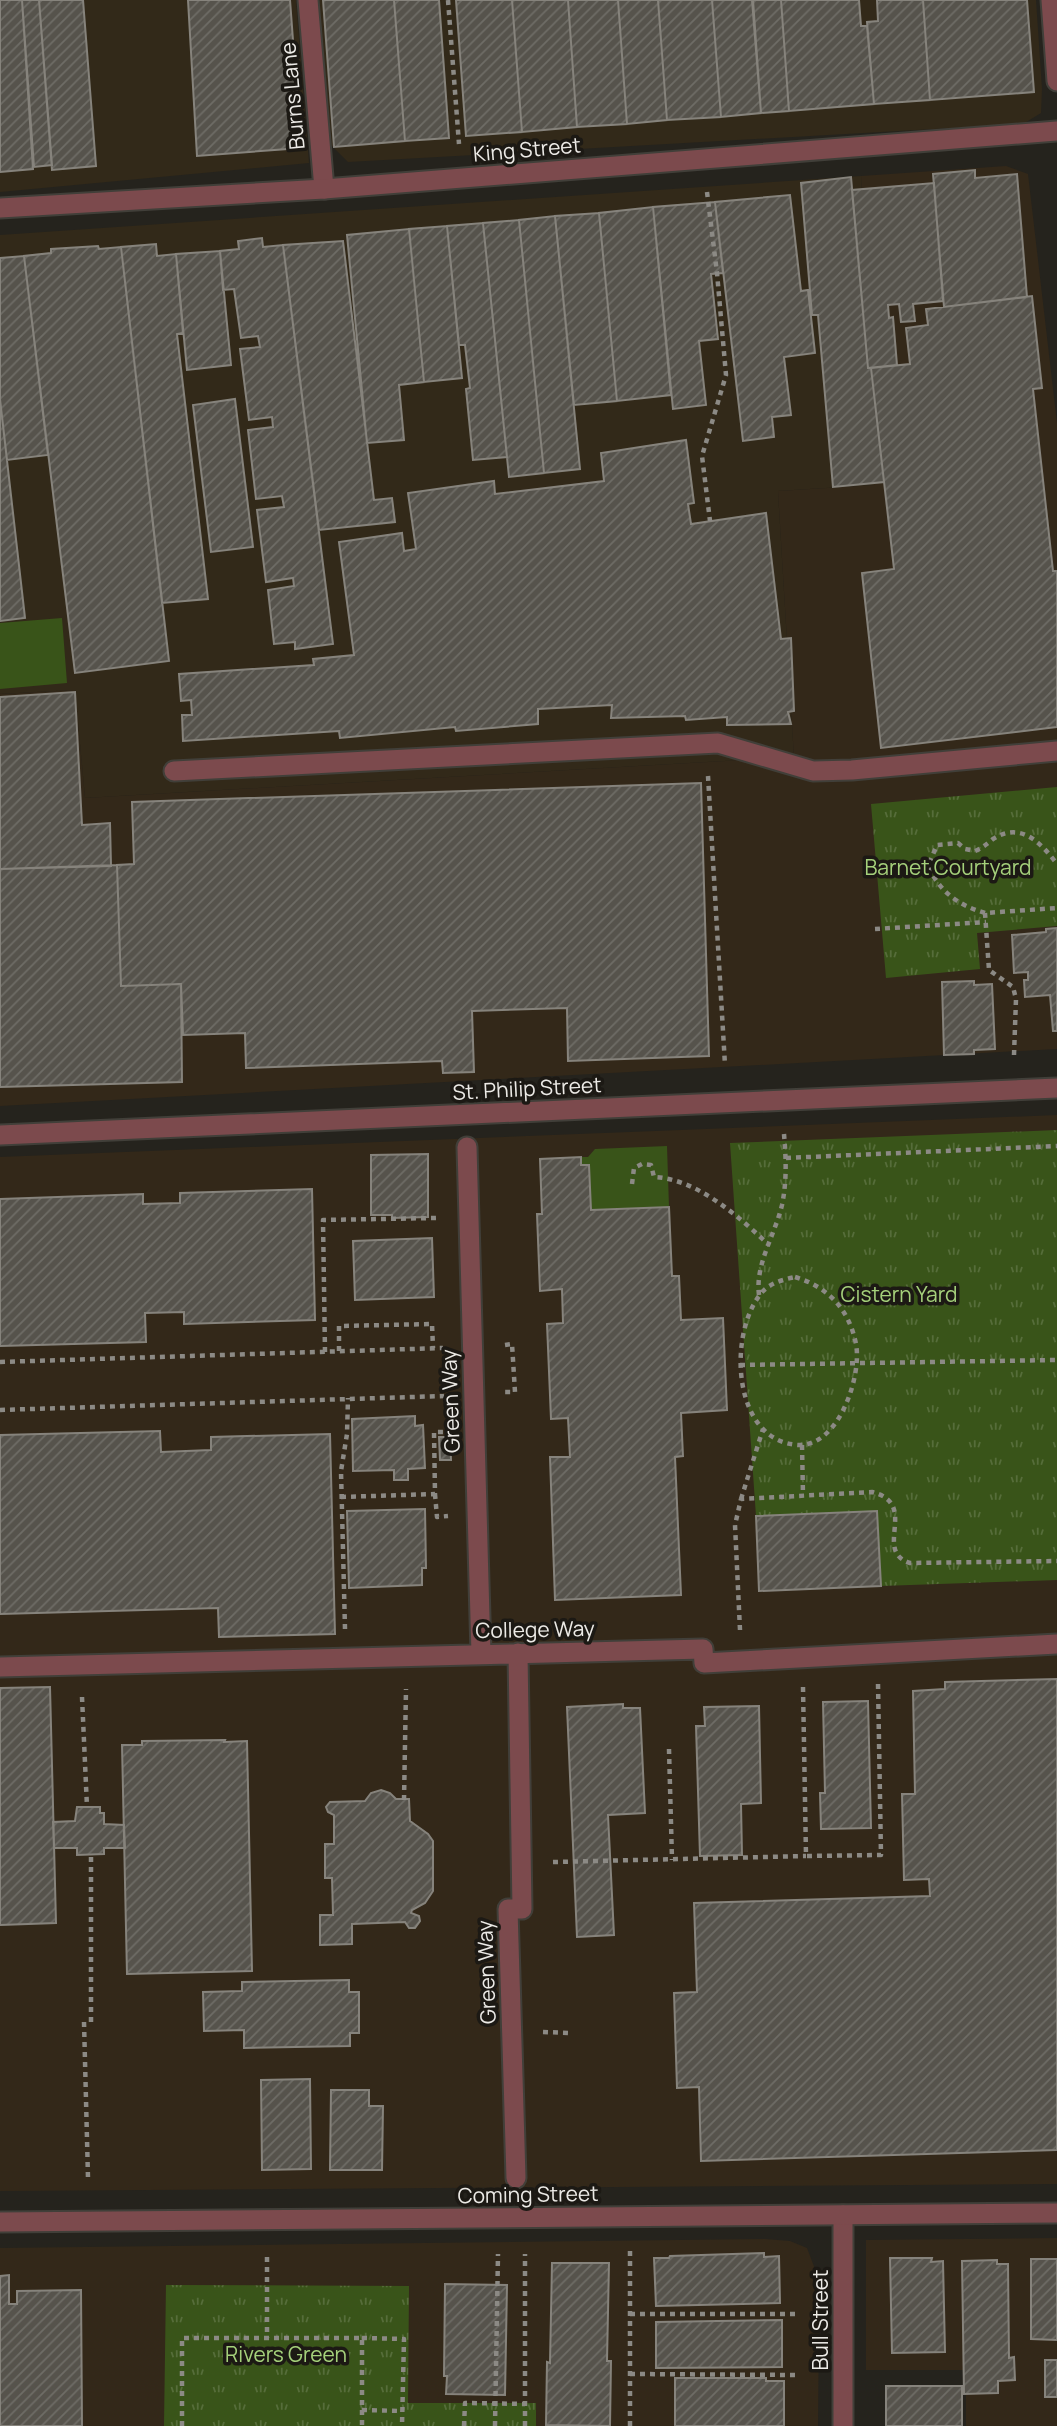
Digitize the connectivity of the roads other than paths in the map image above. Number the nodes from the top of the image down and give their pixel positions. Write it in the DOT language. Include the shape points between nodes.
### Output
graph roads {
  1 [pos="308,0"];
  2 [pos="1051,0"];
  3 [pos="1057,81"];
  4 [pos="1057,131"];
  5 [pos="324,189"];
  6 [pos="0,208"];
  7 [pos="1057,751"];
  8 [pos="174,771"];
  9 [pos="1057,1088"];
  10 [pos="0,1135"];
  11 [pos="467,1147"];
  12 [pos="1057,1644"];
  13 [pos="518,1653"];
  14 [pos="481,1654"];
  15 [pos="0,1667"];
  16 [pos="516,2178"];
  17 [pos="1057,2213"];
  18 [pos="843,2215"];
  19 [pos="0,2222"];
  20 [pos="843,2426"];
  1 -- 5 [label="street, Burns Lane"];
  2 -- 3 [label="street"];
  4 -- 5 [label="street, King Street"];
  5 -- 6 [label="street, King Street"];
  7 -- 8 [label="street" via="813,771 736,747 706,743"];
  9 -- 10 [label="street, St. Philip Street"];
  11 -- 14 [label="street, Green Way"];
  12 -- 13 [label="street, College Way" via="704,1664 703,1649"];
  13 -- 14 [label="street, College Way"];
  13 -- 16 [label="street, Green Way" via="522,1909 508,1909"];
  14 -- 15 [label="street, College Way"];
  17 -- 18 [label="street, Coming Street"];
  18 -- 19 [label="street, Coming Street"];
  18 -- 20 [label="street, Bull Street"];
}
